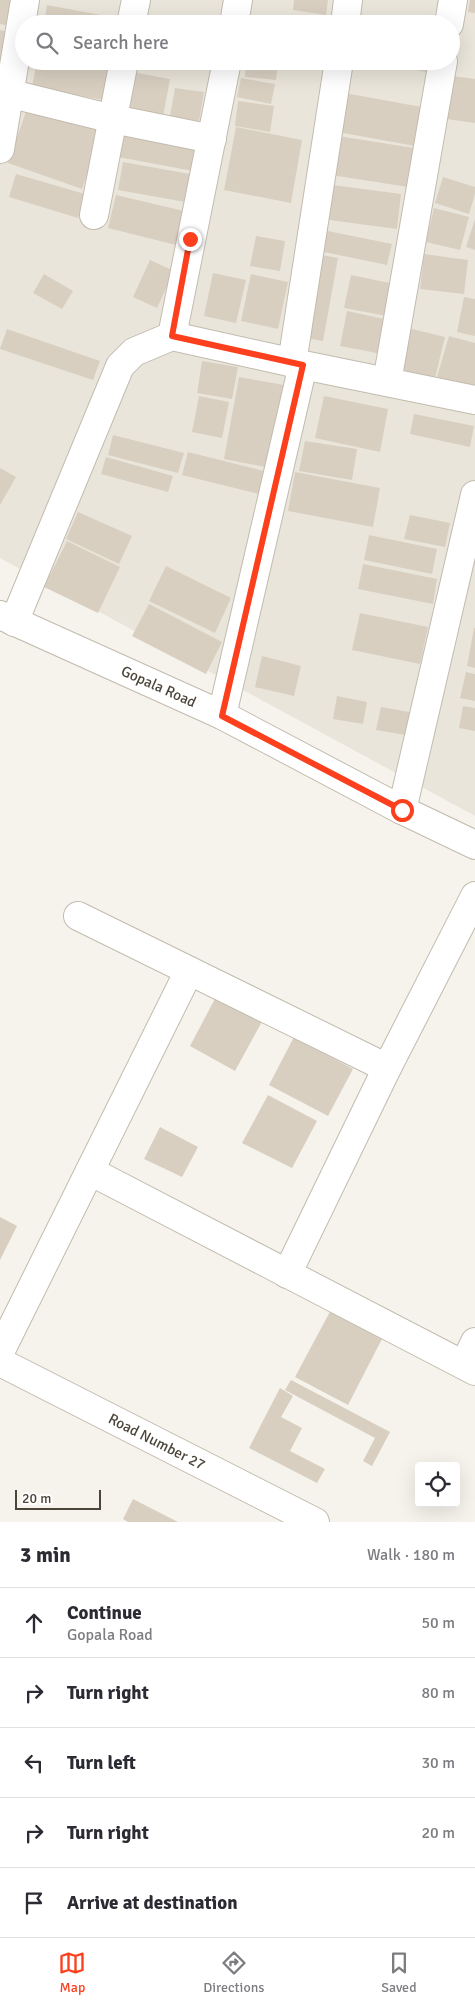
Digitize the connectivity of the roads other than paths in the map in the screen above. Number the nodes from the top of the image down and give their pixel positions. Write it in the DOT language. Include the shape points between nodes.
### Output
graph roads {
  1 [pos="25,0"];
  2 [pos="136,0"];
  3 [pos="238,0"];
  4 [pos="348,0"];
  5 [pos="453,0"];
  6 [pos="22,15"];
  7 [pos="133,15"];
  8 [pos="236,15"];
  9 [pos="346,15"];
  10 [pos="450,15"];
  11 [pos="15,46"];
  12 [pos="122,70"];
  13 [pos="225,70"];
  14 [pos="338,70"];
  15 [pos="441,70"];
  16 [pos="5,93"];
  17 [pos="113,119"];
  18 [pos="212,139"];
  19 [pos="0,149"];
  20 [pos="94,215"];
  21 [pos="172,336"];
  22 [pos="297,364"];
  23 [pos="386,382"];
  24 [pos="475,400"];
  25 [pos="475,495"];
  26 [pos="7,619"];
  27 [pos="222,716"];
  28 [pos="402,810"];
  29 [pos="475,845"];
  30 [pos="475,896"];
  31 [pos="78,916"];
  32 [pos="189,971"];
  33 [pos="387,1068"];
  34 [pos="90,1171"];
  35 [pos="287,1274"];
  36 [pos="0,1352"];
  37 [pos="471,1360"];
  38 [pos="0,1362"];
  39 [pos="315,1522"];
  1 -- 6 [label="street"];
  2 -- 7 [label="street"];
  3 -- 8 [label="street"];
  4 -- 9 [label="street"];
  5 -- 10 [label="street"];
  11 -- 16 [label="street"];
  12 -- 17 [label="street"];
  13 -- 18 [label="street"];
  14 -- 22 [label="street"];
  15 -- 23 [label="street"];
  16 -- 17 [label="street"];
  16 -- 19 [label="street"];
  17 -- 18 [label="street"];
  17 -- 20 [label="street"];
  18 -- 21 [label="street"];
  21 -- 22 [label="street"];
  21 -- 26 [label="street" via="134,352 120,366"];
  22 -- 23 [label="street"];
  22 -- 27 [label="street"];
  23 -- 24 [label="street"];
  25 -- 28 [label="street"];
  26 -- 27 [label="street, Gopala Road"];
  27 -- 28 [label="street, Gopala Road"];
  28 -- 29 [label="street, Gopala Road"];
  30 -- 33 [label="street"];
  31 -- 32 [label="street"];
  32 -- 33 [label="street"];
  32 -- 34 [label="street"];
  33 -- 35 [label="street"];
  34 -- 35 [label="street"];
  34 -- 36 [label="street"];
  35 -- 37 [label="street"];
  38 -- 39 [label="street, Road Number 27"];
}
